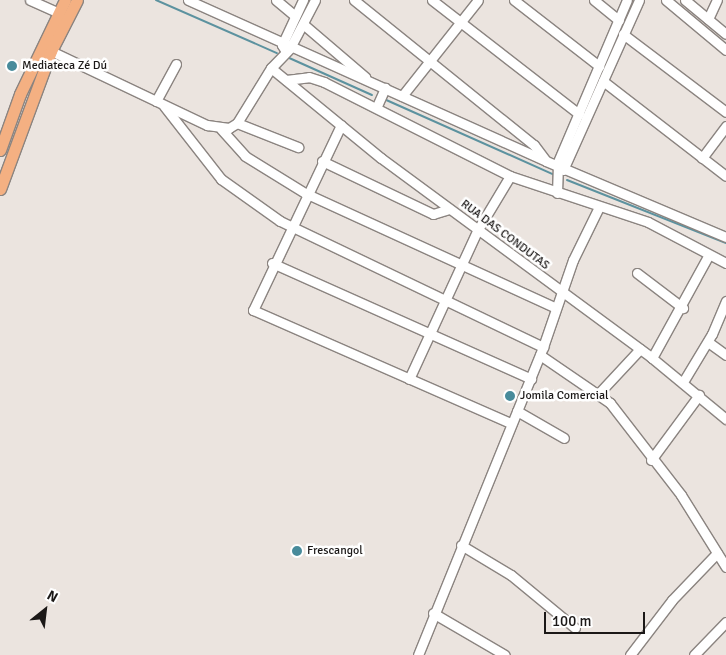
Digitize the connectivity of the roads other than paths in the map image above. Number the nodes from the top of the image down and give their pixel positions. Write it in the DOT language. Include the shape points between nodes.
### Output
graph roads {
  1 [pos="30,0"];
  2 [pos="66,0"];
  3 [pos="77,0"];
  4 [pos="188,0"];
  5 [pos="276,0"];
  6 [pos="303,0"];
  7 [pos="315,0"];
  8 [pos="354,0"];
  9 [pos="432,0"];
  10 [pos="478,0"];
  11 [pos="514,0"];
  12 [pos="594,0"];
  13 [pos="627,0"];
  14 [pos="639,0"];
  15 [pos="666,0"];
  16 [pos="685,0"];
  17 [pos="717,0"];
  18 [pos="58,13"];
  19 [pos="295,16"];
  20 [pos="708,19"];
  21 [pos="619,20"];
  22 [pos="460,23"];
  23 [pos="303,24"];
  24 [pos="623,34"];
  25 [pos="726,34"];
  26 [pos="286,48"];
  27 [pos="726,50"];
  28 [pos="51,51"];
  29 [pos="431,60"];
  30 [pos="176,64"];
  31 [pos="599,66"];
  32 [pos="271,68"];
  33 [pos="286,80"];
  34 [pos="603,81"];
  35 [pos="373,84"];
  36 [pos="385,88"];
  37 [pos="402,96"];
  38 [pos="160,104"];
  39 [pos="377,106"];
  40 [pos="726,112"];
  41 [pos="578,114"];
  42 [pos="238,123"];
  43 [pos="341,125"];
  44 [pos="726,126"];
  45 [pos="221,130"];
  46 [pos="298,147"];
  47 [pos="0,150"];
  48 [pos="702,158"];
  49 [pos="322,161"];
  50 [pos="546,161"];
  51 [pos="561,171"];
  52 [pos="510,176"];
  53 [pos="726,176"];
  54 [pos="0,189"];
  55 [pos="305,193"];
  56 [pos="557,193"];
  57 [pos="599,207"];
  58 [pos="449,209"];
  59 [pos="289,227"];
  60 [pos="477,230"];
  61 [pos="726,237"];
  62 [pos="708,256"];
  63 [pos="272,263"];
  64 [pos="726,263"];
  65 [pos="461,265"];
  66 [pos="637,273"];
  67 [pos="561,291"];
  68 [pos="445,300"];
  69 [pos="726,300"];
  70 [pos="556,308"];
  71 [pos="683,308"];
  72 [pos="429,334"];
  73 [pos="708,342"];
  74 [pos="640,349"];
  75 [pos="542,351"];
  76 [pos="726,355"];
  77 [pos="652,358"];
  78 [pos="409,378"];
  79 [pos="531,379"];
  80 [pos="683,382"];
  81 [pos="599,393"];
  82 [pos="699,396"];
  83 [pos="516,411"];
  84 [pos="726,419"];
  85 [pos="511,423"];
  86 [pos="564,438"];
  87 [pos="651,460"];
  88 [pos="461,545"];
  89 [pos="717,553"];
  90 [pos="726,567"];
  91 [pos="433,613"];
  92 [pos="726,622"];
  93 [pos="575,628"];
  94 [pos="418,655"];
  95 [pos="505,655"];
  96 [pos="630,655"];
  97 [pos="694,655"];
  1 -- 18 [label="street"];
  2 -- 18 [label="main road"];
  3 -- 28 [label="main road"];
  4 -- 26 [label="street"];
  5 -- 19 [label="street"];
  6 -- 19 [label="street"];
  7 -- 23 [label="street"];
  8 -- 29 [label="street"];
  9 -- 22 [label="street"];
  10 -- 22 [label="street"];
  11 -- 31 [label="street"];
  12 -- 21 [label="street"];
  13 -- 21 [label="street"];
  14 -- 24 [label="street"];
  15 -- 27 [label="street"];
  16 -- 20 [label="street"];
  17 -- 20 [label="street"];
  18 -- 47 [label="main road" via="20,94"];
  19 -- 26 [label="street"];
  20 -- 25 [label="street"];
  21 -- 31 [label="street"];
  22 -- 29 [label="street"];
  22 -- 41 [label="street"];
  23 -- 26 [label="street"];
  23 -- 35 [label="street"];
  24 -- 34 [label="street"];
  24 -- 40 [label="street"];
  26 -- 32 [label="street"];
  26 -- 35 [label="street"];
  28 -- 38 [label="street"];
  28 -- 54 [label="main road"];
  29 -- 37 [label="street"];
  29 -- 50 [label="street" via="534,145"];
  30 -- 38 [label="street"];
  31 -- 41 [label="street"];
  32 -- 33 [label="street, RUA DAS CONDUTAS"];
  32 -- 42 [label="street"];
  33 -- 39 [label="street" via="309,77"];
  33 -- 43 [label="street, RUA DAS CONDUTAS"];
  34 -- 48 [label="street"];
  34 -- 51 [label="street"];
  35 -- 36 [label="street"];
  36 -- 37 [label="street"];
  36 -- 39 [label="street"];
  37 -- 50 [label="street"];
  38 -- 45 [label="street"];
  38 -- 59 [label="street" via="227,185"];
  39 -- 52 [label="street"];
  41 -- 51 [label="street"];
  42 -- 45 [label="street"];
  42 -- 46 [label="street"];
  43 -- 49 [label="street"];
  43 -- 58 [label="street, RUA DAS CONDUTAS"];
  44 -- 48 [label="street"];
  45 -- 55 [label="street" via="245,156"];
  48 -- 53 [label="street"];
  49 -- 55 [label="street"];
  49 -- 58 [label="street" via="433,214"];
  50 -- 51 [label="street"];
  51 -- 56 [label="street"];
  51 -- 61 [label="street"];
  52 -- 56 [label="street"];
  52 -- 60 [label="street"];
  55 -- 59 [label="street"];
  55 -- 65 [label="street"];
  56 -- 57 [label="street"];
  57 -- 62 [label="street" via="648,222"];
  57 -- 67 [label="street"];
  58 -- 60 [label="street, RUA DAS CONDUTAS"];
  59 -- 63 [label="street"];
  59 -- 68 [label="street"];
  60 -- 65 [label="street"];
  60 -- 67 [label="street, RUA DAS CONDUTAS"];
  62 -- 64 [label="street"];
  62 -- 71 [label="street"];
  63 -- 72 [label="street"];
  63 -- 78 [label="street" via="253,310"];
  65 -- 68 [label="street"];
  65 -- 70 [label="street"];
  66 -- 71 [label="street"];
  67 -- 70 [label="street"];
  67 -- 74 [label="street, RUA DAS CONDUTAS"];
  68 -- 72 [label="street"];
  68 -- 75 [label="street"];
  69 -- 73 [label="street"];
  70 -- 75 [label="street"];
  71 -- 77 [label="street"];
  72 -- 78 [label="street"];
  72 -- 79 [label="street"];
  73 -- 76 [label="street"];
  73 -- 80 [label="street"];
  74 -- 77 [label="street, RUA DAS CONDUTAS"];
  74 -- 81 [label="street"];
  75 -- 79 [label="street"];
  75 -- 81 [label="street"];
  77 -- 80 [label="street, RUA DAS CONDUTAS"];
  78 -- 85 [label="street"];
  79 -- 83 [label="street"];
  80 -- 82 [label="street, RUA DAS CONDUTAS"];
  81 -- 87 [label="street"];
  82 -- 84 [label="street, RUA DAS CONDUTAS"];
  82 -- 87 [label="street"];
  83 -- 85 [label="street"];
  83 -- 86 [label="street"];
  85 -- 88 [label="street"];
  87 -- 89 [label="street" via="681,495"];
  88 -- 91 [label="street"];
  88 -- 93 [label="street" via="505,571"];
  89 -- 90 [label="street"];
  89 -- 96 [label="street" via="672,600"];
  91 -- 94 [label="street"];
  91 -- 95 [label="street"];
  92 -- 97 [label="street"];
}
